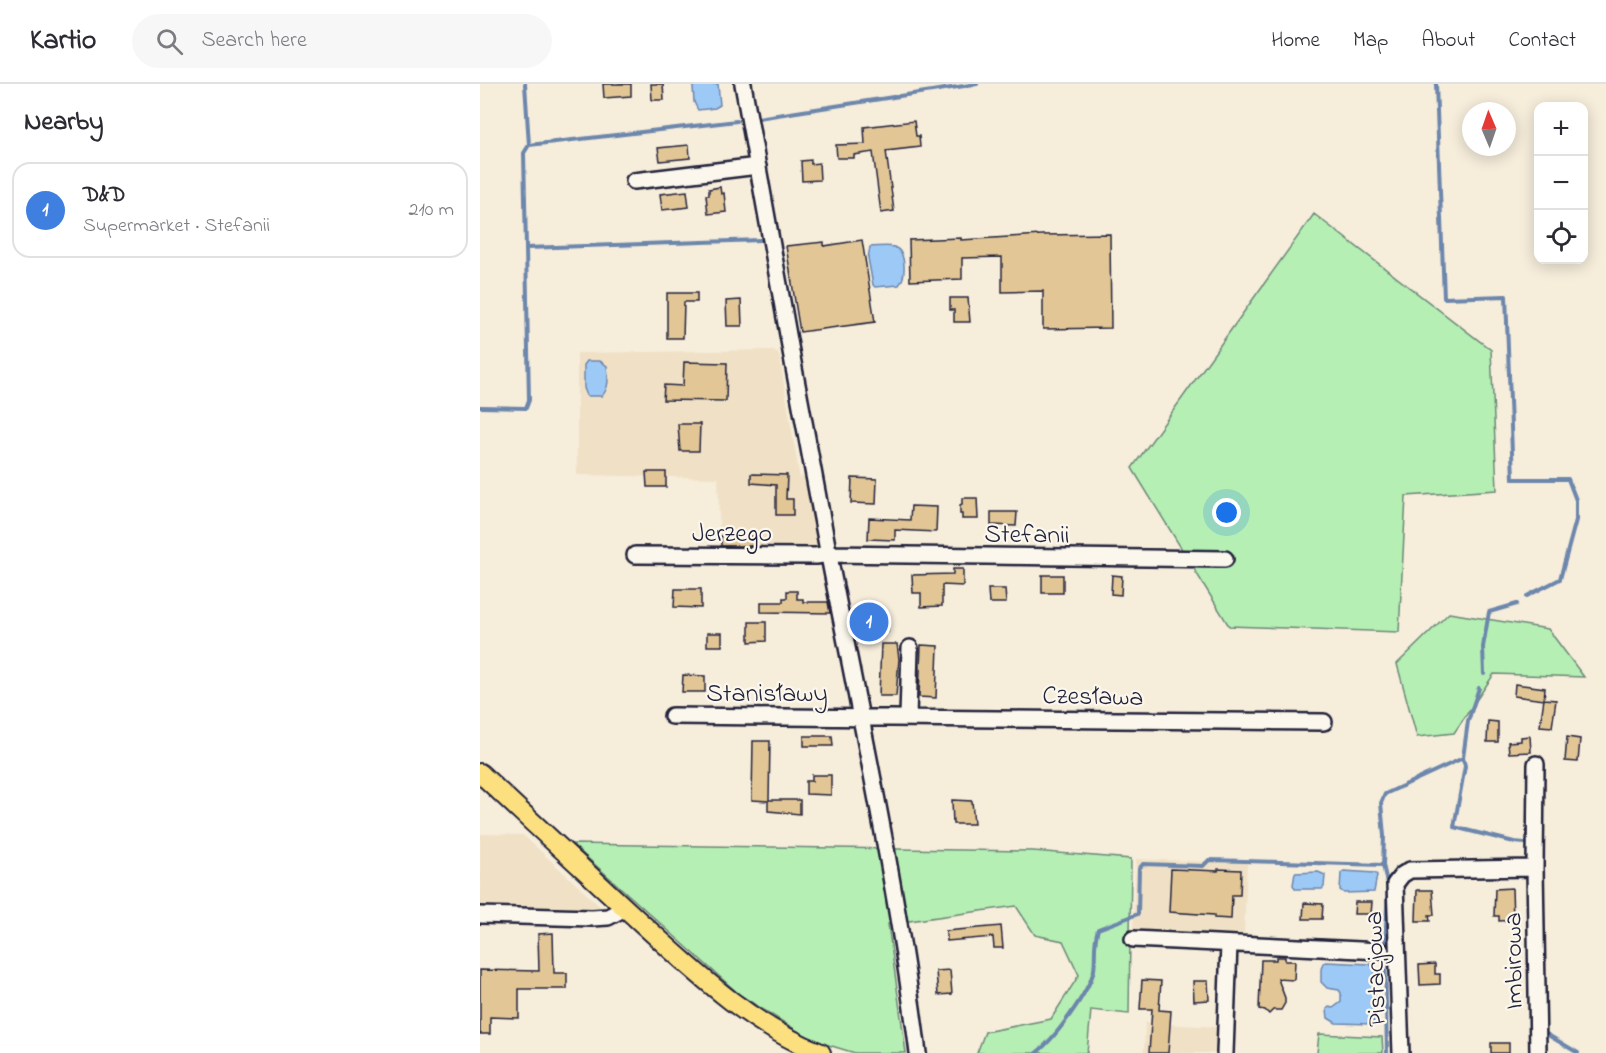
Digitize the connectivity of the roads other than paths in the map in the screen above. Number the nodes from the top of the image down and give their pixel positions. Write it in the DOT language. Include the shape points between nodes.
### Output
graph roads {
  1 [pos="743,84"];
  2 [pos="758,166"];
  3 [pos="634,181"];
  4 [pos="829,554"];
  5 [pos="636,555"];
  6 [pos="1225,559"];
  7 [pos="910,648"];
  8 [pos="672,716"];
  9 [pos="861,716"];
  10 [pos="908,717"];
  11 [pos="1324,722"];
  12 [pos="1536,764"];
  13 [pos="480,773"];
  14 [pos="1534,868"];
  15 [pos="625,908"];
  16 [pos="480,915"];
  17 [pos="1133,939"];
  18 [pos="1229,944"];
  19 [pos="1381,951"];
  20 [pos="821,1053"];
  21 [pos="918,1053"];
  22 [pos="1225,1053"];
  23 [pos="1401,1053"];
  24 [pos="1538,1053"];
  1 -- 2 [label="street"];
  2 -- 3 [label="street"];
  2 -- 4 [label="street"];
  4 -- 5 [label="street, Jerzego"];
  4 -- 6 [label="street, Stefanii"];
  4 -- 9 [label="street"];
  7 -- 10 [label="street"];
  8 -- 9 [label="street, Stanisławy"];
  9 -- 10 [label="street, Czesława"];
  9 -- 21 [label="street"];
  10 -- 11 [label="street, Czesława"];
  12 -- 14 [label="street, Imbirowa"];
  13 -- 15 [label="main road"];
  14 -- 23 [label="street, Pistacjowa" via="1410,870 1395,884"];
  14 -- 24 [label="street, Imbirowa"];
  15 -- 16 [label="street" via="600,918"];
  15 -- 20 [label="main road" via="732,1002 776,1031"];
  17 -- 18 [label="street"];
  18 -- 19 [label="street"];
  18 -- 22 [label="street"];
}
